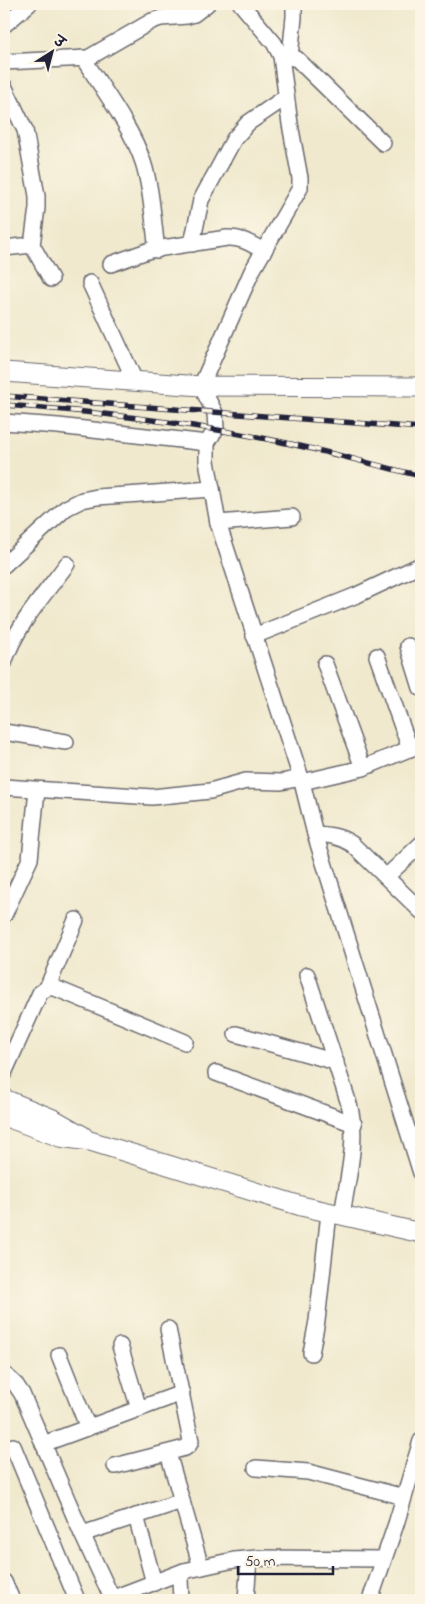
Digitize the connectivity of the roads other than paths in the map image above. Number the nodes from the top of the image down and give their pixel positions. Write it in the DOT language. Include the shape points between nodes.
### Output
graph roads {
  1 [pos="28,4"];
  2 [pos="207,4"];
  3 [pos="241,4"];
  4 [pos="294,4"];
  5 [pos="4,25"];
  6 [pos="286,56"];
  7 [pos="83,58"];
  8 [pos="4,62"];
  9 [pos="4,86"];
  10 [pos="286,97"];
  11 [pos="382,143"];
  12 [pos="192,244"];
  13 [pos="32,245"];
  14 [pos="4,248"];
  15 [pos="157,250"];
  16 [pos="264,251"];
  17 [pos="111,264"];
  18 [pos="51,279"];
  19 [pos="90,283"];
  20 [pos="4,372"];
  21 [pos="135,381"];
  22 [pos="201,386"];
  23 [pos="421,387"];
  24 [pos="4,422"];
  25 [pos="207,443"];
  26 [pos="212,489"];
  27 [pos="292,517"];
  28 [pos="218,524"];
  29 [pos="67,564"];
  30 [pos="4,565"];
  31 [pos="421,565"];
  32 [pos="254,636"];
  33 [pos="408,646"];
  34 [pos="377,656"];
  35 [pos="4,663"];
  36 [pos="325,664"];
  37 [pos="419,672"];
  38 [pos="421,688"];
  39 [pos="4,732"];
  40 [pos="66,742"];
  41 [pos="416,747"];
  42 [pos="363,768"];
  43 [pos="301,780"];
  44 [pos="4,787"];
  45 [pos="37,790"];
  46 [pos="316,834"];
  47 [pos="421,844"];
  48 [pos="386,877"];
  49 [pos="421,911"];
  50 [pos="4,915"];
  51 [pos="76,920"];
  52 [pos="307,975"];
  53 [pos="47,988"];
  54 [pos="236,1034"];
  55 [pos="185,1042"];
  56 [pos="336,1062"];
  57 [pos="4,1073"];
  58 [pos="216,1074"];
  59 [pos="4,1099"];
  60 [pos="4,1116"];
  61 [pos="354,1124"];
  62 [pos="90,1141"];
  63 [pos="421,1173"];
  64 [pos="336,1214"];
  65 [pos="421,1233"];
  66 [pos="168,1329"];
  67 [pos="120,1346"];
  68 [pos="311,1353"];
  69 [pos="60,1356"];
  70 [pos="4,1374"];
  71 [pos="182,1393"];
  72 [pos="139,1409"];
  73 [pos="88,1428"];
  74 [pos="421,1441"];
  75 [pos="43,1444"];
  76 [pos="13,1446"];
  77 [pos="168,1453"];
  78 [pos="115,1466"];
  79 [pos="256,1468"];
  80 [pos="404,1497"];
  81 [pos="182,1500"];
  82 [pos="136,1516"];
  83 [pos="82,1534"];
  84 [pos="249,1559"];
  85 [pos="383,1559"];
  86 [pos="201,1567"];
  87 [pos="184,1571"];
  88 [pos="4,1582"];
  89 [pos="154,1582"];
  90 [pos="110,1599"];
  91 [pos="12,1600"];
  92 [pos="78,1600"];
  93 [pos="181,1600"];
  94 [pos="246,1600"];
  95 [pos="370,1600"];
  1 -- 5 [label="street"];
  2 -- 7 [label="street" via="194,14 152,21 94,55"];
  3 -- 6 [label="street"];
  4 -- 6 [label="street"];
  6 -- 10 [label="street"];
  6 -- 11 [label="street" via="297,59"];
  7 -- 8 [label="street"];
  7 -- 15 [label="street" via="123,120 143,161"];
  9 -- 13 [label="street" via="25,130 37,196"];
  10 -- 12 [label="street" via="248,122 234,139 201,200"];
  10 -- 16 [label="street" via="300,188"];
  12 -- 15 [label="street"];
  12 -- 16 [label="street" via="236,238"];
  13 -- 14 [label="street"];
  13 -- 18 [label="street"];
  15 -- 17 [label="street"];
  16 -- 22 [label="street"];
  19 -- 21 [label="street"];
  20 -- 21 [label="main road"];
  21 -- 22 [label="main road"];
  22 -- 23 [label="main road"];
  22 -- 25 [label="street" via="215,413 216,429"];
  24 -- 25 [label="street"];
  25 -- 26 [label="street"];
  26 -- 28 [label="street"];
  26 -- 30 [label="street" via="82,500 66,508"];
  27 -- 28 [label="street"];
  28 -- 32 [label="street"];
  29 -- 35 [label="street" via="19,629"];
  31 -- 32 [label="street" via="357,595"];
  32 -- 43 [label="street"];
  33 -- 37 [label="street"];
  34 -- 41 [label="street"];
  36 -- 42 [label="street"];
  37 -- 38 [label="street"];
  39 -- 40 [label="street"];
  41 -- 42 [label="street"];
  42 -- 43 [label="street"];
  43 -- 45 [label="street" via="246,781 210,792 152,797"];
  43 -- 46 [label="street"];
  44 -- 45 [label="street"];
  45 -- 50 [label="street" via="30,859"];
  46 -- 48 [label="street" via="344,838"];
  46 -- 63 [label="street"];
  47 -- 48 [label="street"];
  48 -- 49 [label="street"];
  51 -- 53 [label="street"];
  52 -- 56 [label="street"];
  53 -- 55 [label="street" via="55,988"];
  53 -- 57 [label="street" via="40,993"];
  54 -- 56 [label="street"];
  56 -- 61 [label="street"];
  58 -- 61 [label="street"];
  59 -- 62 [label="main road" via="53,1119"];
  60 -- 62 [label="main road" via="60,1137"];
  61 -- 64 [label="street" via="353,1142"];
  62 -- 64 [label="main road"];
  64 -- 65 [label="main road"];
  64 -- 68 [label="street"];
  66 -- 71 [label="street"];
  67 -- 72 [label="street"];
  69 -- 73 [label="street"];
  70 -- 75 [label="street" via="22,1394"];
  71 -- 72 [label="street"];
  71 -- 77 [label="street" via="191,1441 185,1448"];
  72 -- 73 [label="street"];
  73 -- 75 [label="street"];
  74 -- 80 [label="street"];
  75 -- 83 [label="street"];
  76 -- 92 [label="street"];
  77 -- 78 [label="street"];
  77 -- 81 [label="street"];
  79 -- 80 [label="street" via="308,1472"];
  80 -- 85 [label="street"];
  81 -- 82 [label="street"];
  81 -- 86 [label="street"];
  82 -- 83 [label="street"];
  82 -- 89 [label="street"];
  83 -- 90 [label="street"];
  84 -- 85 [label="street"];
  84 -- 86 [label="street"];
  84 -- 94 [label="street"];
  85 -- 95 [label="street"];
  86 -- 87 [label="street"];
  87 -- 89 [label="street"];
  87 -- 93 [label="street" via="180,1579"];
  88 -- 91 [label="street"];
  89 -- 90 [label="street"];
}
